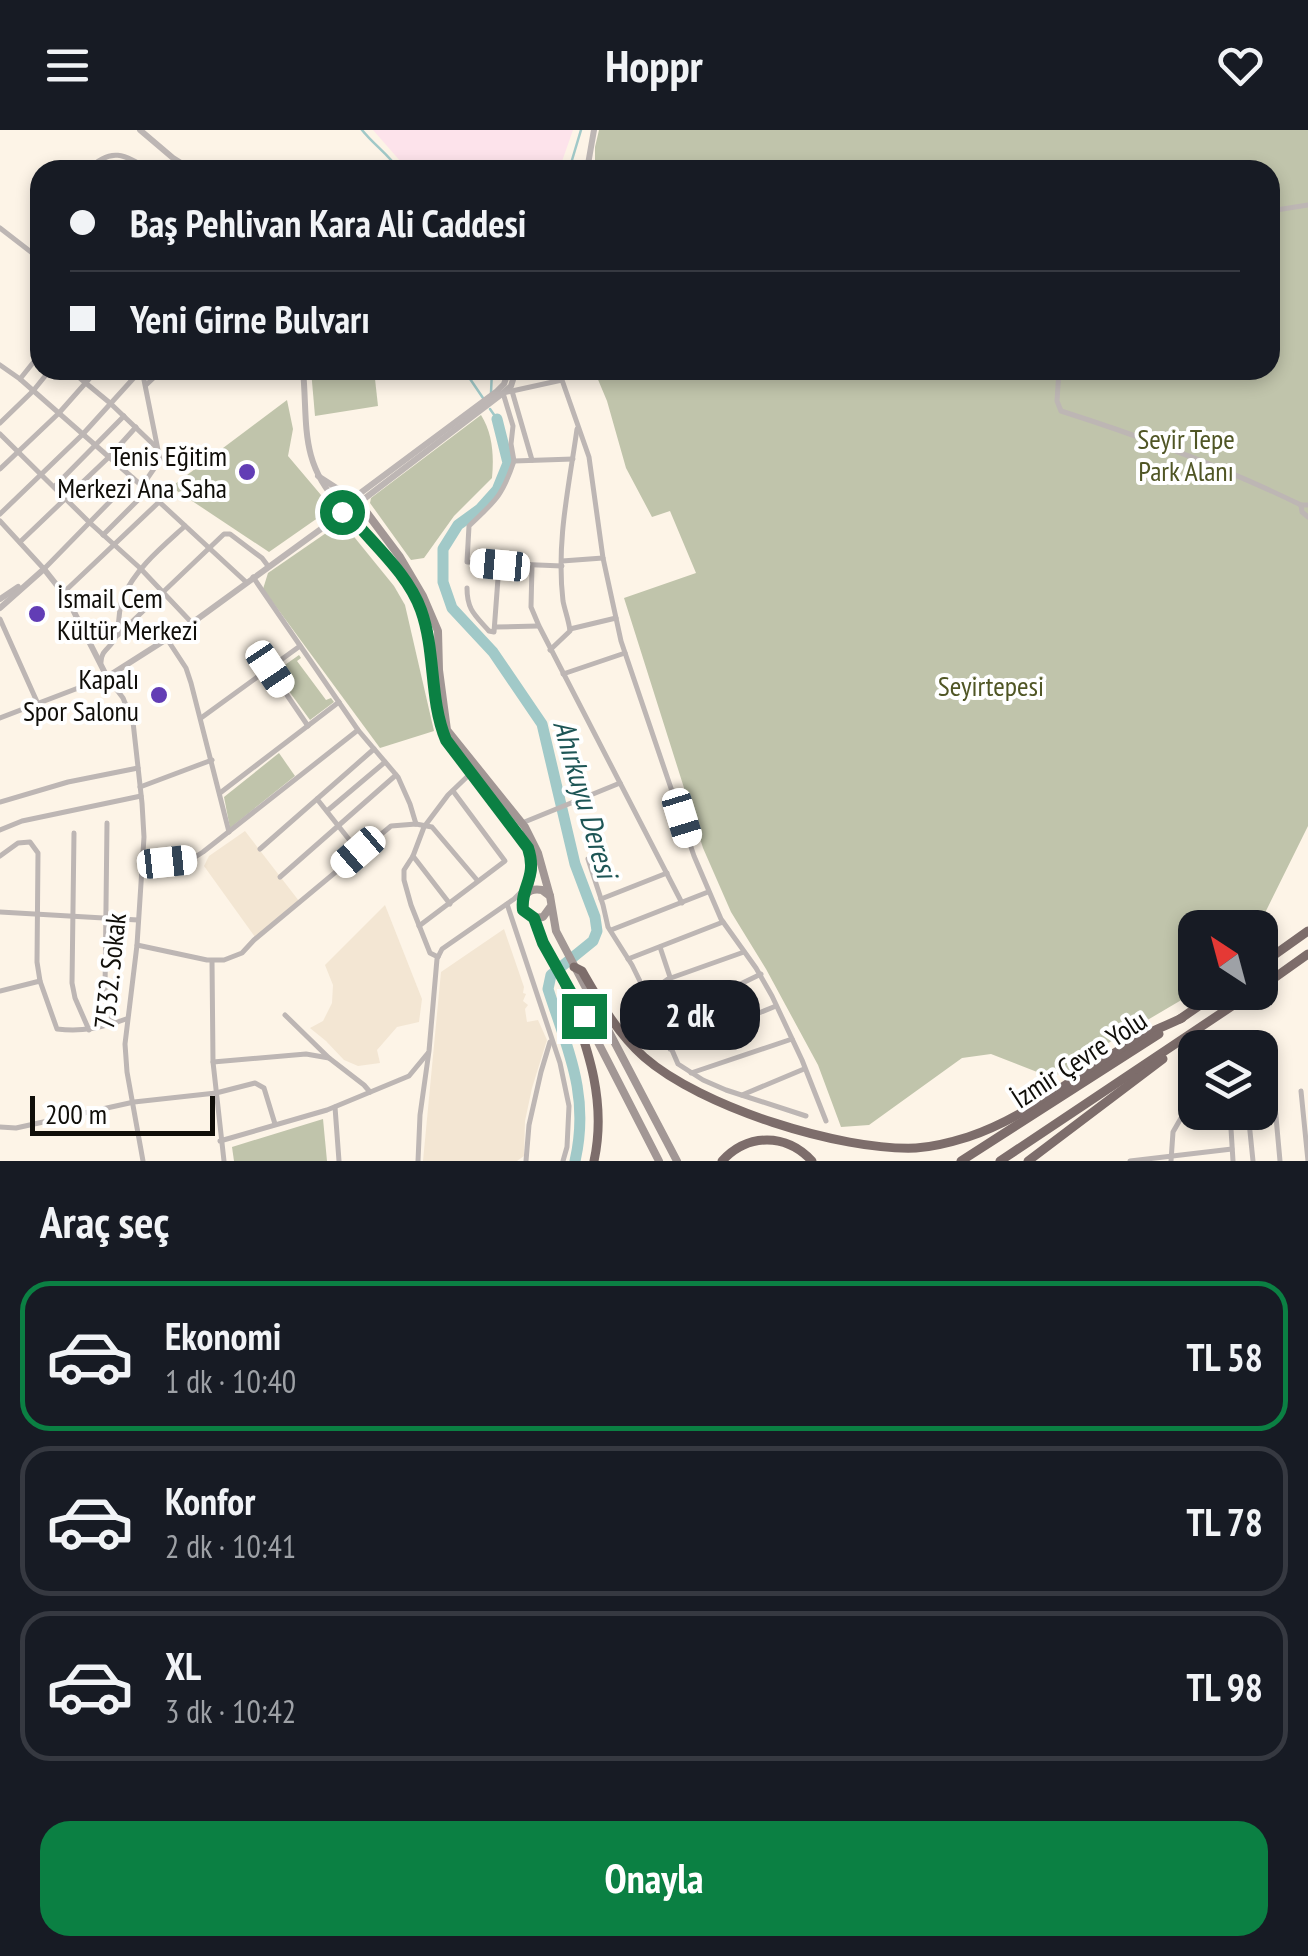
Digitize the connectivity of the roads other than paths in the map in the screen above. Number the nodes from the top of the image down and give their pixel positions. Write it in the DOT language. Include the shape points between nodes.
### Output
graph roads {
  1 [pos="140,130"];
  2 [pos="594,130"];
  3 [pos="101,160"];
  4 [pos="131,160"];
  5 [pos="175,160"];
  6 [pos="589,160"];
  7 [pos="1308,205"];
  8 [pos="1280,209"];
  9 [pos="0,228"];
  10 [pos="30,252"];
  11 [pos="0,365"];
  12 [pos="30,366"];
  13 [pos="20,379"];
  14 [pos="42,380"];
  15 [pos="82,380"];
  16 [pos="88,380"];
  17 [pos="132,380"];
  18 [pos="145,380"];
  19 [pos="151,380"];
  20 [pos="303,380"];
  21 [pos="506,380"];
  22 [pos="1058,380"];
  23 [pos="85,383"];
  24 [pos="146,385"];
  25 [pos="34,390"];
  26 [pos="502,393"];
  27 [pos="110,403"];
  28 [pos="59,412"];
  29 [pos="124,416"];
  30 [pos="578,422"];
  31 [pos="0,424"];
  32 [pos="136,427"];
  33 [pos="0,434"];
  34 [pos="83,434"];
  35 [pos="96,446"];
  36 [pos="157,448"];
  37 [pos="18,452"];
  38 [pos="109,457"];
  39 [pos="573,459"];
  40 [pos="532,461"];
  41 [pos="514,462"];
  42 [pos="0,469"];
  43 [pos="317,475"];
  44 [pos="42,476"];
  45 [pos="133,478"];
  46 [pos="54,487"];
  47 [pos="145,488"];
  48 [pos="66,499"];
  49 [pos="356,500"];
  50 [pos="159,502"];
  51 [pos="1304,505"];
  52 [pos="345,512"];
  53 [pos="1308,517"];
  54 [pos="0,518"];
  55 [pos="89,522"];
  56 [pos="185,526"];
  57 [pos="103,535"];
  58 [pos="20,542"];
  59 [pos="115,546"];
  60 [pos="209,547"];
  61 [pos="603,558"];
  62 [pos="562,564"];
  63 [pos="500,565"];
  64 [pos="268,566"];
  65 [pos="532,566"];
  66 [pos="140,568"];
  67 [pos="44,569"];
  68 [pos="249,580"];
  69 [pos="468,588"];
  70 [pos="63,593"];
  71 [pos="162,593"];
  72 [pos="0,599"];
  73 [pos="0,608"];
  74 [pos="616,618"];
  75 [pos="0,619"];
  76 [pos="192,624"];
  77 [pos="539,626"];
  78 [pos="496,627"];
  79 [pos="570,629"];
  80 [pos="116,636"];
  81 [pos="167,639"];
  82 [pos="300,646"];
  83 [pos="550,650"];
  84 [pos="625,653"];
  85 [pos="270,669"];
  86 [pos="563,674"];
  87 [pos="107,677"];
  88 [pos="338,702"];
  89 [pos="38,704"];
  90 [pos="0,718"];
  91 [pos="202,718"];
  92 [pos="308,726"];
  93 [pos="358,730"];
  94 [pos="374,749"];
  95 [pos="212,760"];
  96 [pos="384,762"];
  97 [pos="138,768"];
  98 [pos="471,773"];
  99 [pos="396,775"];
  100 [pos="620,782"];
  101 [pos="140,787"];
  102 [pos="452,791"];
  103 [pos="220,794"];
  104 [pos="141,796"];
  105 [pos="317,798"];
  106 [pos="0,802"];
  107 [pos="327,811"];
  108 [pos="107,822"];
  109 [pos="522,824"];
  110 [pos="338,825"];
  111 [pos="420,825"];
  112 [pos="0,830"];
  113 [pos="229,832"];
  114 [pos="74,833"];
  115 [pos="260,849"];
  116 [pos="358,852"];
  117 [pos="0,856"];
  118 [pos="414,856"];
  119 [pos="588,859"];
  120 [pos="142,864"];
  121 [pos="667,873"];
  122 [pos="280,877"];
  123 [pos="477,880"];
  124 [pos="525,891"];
  125 [pos="708,892"];
  126 [pos="602,899"];
  127 [pos="550,901"];
  128 [pos="682,903"];
  129 [pos="450,904"];
  130 [pos="507,904"];
  131 [pos="0,912"];
  132 [pos="38,914"];
  133 [pos="73,916"];
  134 [pos="106,918"];
  135 [pos="138,920"];
  136 [pos="525,921"];
  137 [pos="723,922"];
  138 [pos="420,926"];
  139 [pos="611,930"];
  140 [pos="1308,931"];
  141 [pos="137,945"];
  142 [pos="660,946"];
  143 [pos="744,952"];
  144 [pos="1278,952"];
  145 [pos="1308,954"];
  146 [pos="438,957"];
  147 [pos="628,959"];
  148 [pos="212,961"];
  149 [pos="574,967"];
  150 [pos="760,974"];
  151 [pos="1278,975"];
  152 [pos="562,978"];
  153 [pos="671,978"];
  154 [pos="40,980"];
  155 [pos="0,991"];
  156 [pos="646,994"];
  157 [pos="776,1006"];
  158 [pos="1194,1010"];
  159 [pos="1227,1010"];
  160 [pos="1230,1010"];
  161 [pos="285,1016"];
  162 [pos="1182,1018"];
  163 [pos="659,1019"];
  164 [pos="126,1020"];
  165 [pos="113,1024"];
  166 [pos="89,1030"];
  167 [pos="792,1038"];
  168 [pos="551,1039"];
  169 [pos="670,1048"];
  170 [pos="430,1051"];
  171 [pos="329,1058"];
  172 [pos="213,1062"];
  173 [pos="804,1069"];
  174 [pos="691,1073"];
  175 [pos="1301,1091"];
  176 [pos="370,1092"];
  177 [pos="216,1093"];
  178 [pos="742,1095"];
  179 [pos="134,1102"];
  180 [pos="335,1107"];
  181 [pos="806,1116"];
  182 [pos="826,1121"];
  183 [pos="1178,1123"];
  184 [pos="275,1124"];
  185 [pos="0,1127"];
  186 [pos="1231,1130"];
  187 [pos="1250,1130"];
  188 [pos="1277,1130"];
  189 [pos="220,1141"];
  190 [pos="1232,1149"];
  191 [pos="1171,1158"];
  192 [pos="528,1160"];
  193 [pos="144,1161"];
  194 [pos="224,1161"];
  195 [pos="339,1161"];
  196 [pos="418,1161"];
  197 [pos="563,1161"];
  198 [pos="594,1161"];
  199 [pos="659,1161"];
  200 [pos="676,1161"];
  201 [pos="722,1161"];
  202 [pos="812,1161"];
  203 [pos="961,1161"];
  204 [pos="1000,1161"];
  205 [pos="1028,1161"];
  206 [pos="1130,1161"];
  207 [pos="1233,1161"];
  208 [pos="1253,1161"];
  209 [pos="1280,1161"];
  210 [pos="1308,1161"];
  1 -- 5 [label="street"];
  2 -- 6 [label="street"];
  3 -- 4 [label="street" via="111,154"];
  7 -- 8 [label="street"];
  9 -- 10 [label="street"];
  11 -- 13 [label="street"];
  12 -- 13 [label="street"];
  13 -- 25 [label="street"];
  14 -- 25 [label="street"];
  15 -- 23 [label="street"];
  16 -- 23 [label="street"];
  17 -- 27 [label="street"];
  18 -- 24 [label="street"];
  19 -- 24 [label="street"];
  20 -- 43 [label="street" via="306,439"];
  21 -- 26 [label="street"];
  22 -- 51 [label="street" via="1060,411"];
  23 -- 27 [label="street"];
  23 -- 28 [label="street"];
  24 -- 36 [label="street"];
  25 -- 28 [label="street"];
  25 -- 31 [label="street"];
  26 -- 30 [label="street" via="562,380"];
  26 -- 40 [label="street"];
  26 -- 41 [label="street" via="513,426"];
  26 -- 49 [label="street"];
  27 -- 29 [label="street"];
  27 -- 34 [label="street"];
  28 -- 34 [label="street"];
  28 -- 37 [label="street"];
  29 -- 32 [label="street"];
  29 -- 35 [label="street"];
  30 -- 39 [label="street"];
  30 -- 61 [label="street"];
  32 -- 36 [label="street"];
  32 -- 38 [label="street"];
  33 -- 37 [label="street"];
  34 -- 35 [label="street"];
  34 -- 44 [label="street"];
  35 -- 38 [label="street"];
  35 -- 46 [label="street"];
  36 -- 47 [label="street" via="158,464"];
  37 -- 42 [label="street"];
  37 -- 44 [label="street"];
  38 -- 45 [label="street"];
  38 -- 48 [label="street"];
  39 -- 40 [label="street"];
  39 -- 62 [label="street"];
  40 -- 41 [label="street"];
  41 -- 63 [label="street" via="496,502 469,526 468,562"];
  43 -- 49 [label="street"];
  43 -- 52 [label="street"];
  44 -- 46 [label="street"];
  44 -- 54 [label="street"];
  45 -- 47 [label="street"];
  45 -- 55 [label="street"];
  46 -- 48 [label="street"];
  47 -- 50 [label="street"];
  47 -- 57 [label="street"];
  48 -- 55 [label="street"];
  48 -- 58 [label="street"];
  49 -- 52 [label="main road" via="343,499"];
  49 -- 52 [label="main road" via="358,514"];
  49 -- 109 [label="main road" via="400,557 438,631 447,730"];
  50 -- 56 [label="street"];
  50 -- 59 [label="street"];
  51 -- 53 [label="street"];
  52 -- 64 [label="street"];
  52 -- 98 [label="main road" via="409,584 427,632 439,724"];
  54 -- 58 [label="street"];
  55 -- 57 [label="street"];
  55 -- 67 [label="street"];
  56 -- 60 [label="street"];
  56 -- 66 [label="street"];
  57 -- 59 [label="street"];
  58 -- 67 [label="street"];
  59 -- 66 [label="street"];
  59 -- 70 [label="street"];
  60 -- 64 [label="street" via="230,534"];
  60 -- 68 [label="street"];
  60 -- 71 [label="street"];
  61 -- 62 [label="street"];
  61 -- 74 [label="street"];
  62 -- 65 [label="street"];
  62 -- 79 [label="street"];
  63 -- 65 [label="street"];
  63 -- 78 [label="street"];
  64 -- 68 [label="street"];
  65 -- 77 [label="street" via="531,607"];
  66 -- 71 [label="street"];
  66 -- 80 [label="street" via="122,598"];
  67 -- 70 [label="street, 7532. Sokak"];
  67 -- 72 [label="street"];
  67 -- 73 [label="street"];
  68 -- 76 [label="street"];
  68 -- 82 [label="street"];
  69 -- 78 [label="street" via="470,610 490,632"];
  70 -- 87 [label="street, 7532. Sokak"];
  71 -- 76 [label="street"];
  71 -- 80 [label="street"];
  74 -- 79 [label="street"];
  74 -- 84 [label="street"];
  75 -- 89 [label="street"];
  76 -- 81 [label="street"];
  77 -- 78 [label="street"];
  77 -- 83 [label="street"];
  79 -- 83 [label="street"];
  80 -- 87 [label="street" via="100,656"];
  81 -- 87 [label="street"];
  81 -- 91 [label="street" via="186,668"];
  82 -- 85 [label="street"];
  82 -- 88 [label="street"];
  83 -- 86 [label="street"];
  84 -- 86 [label="street"];
  84 -- 125 [label="street"];
  85 -- 91 [label="street"];
  85 -- 92 [label="street"];
  86 -- 100 [label="street"];
  87 -- 89 [label="street"];
  87 -- 97 [label="street, 7532. Sokak" via="133,722"];
  88 -- 92 [label="street"];
  88 -- 93 [label="street"];
  89 -- 90 [label="street"];
  91 -- 95 [label="street"];
  92 -- 103 [label="street"];
  93 -- 94 [label="street"];
  93 -- 113 [label="street"];
  94 -- 96 [label="street"];
  94 -- 105 [label="street"];
  95 -- 101 [label="street"];
  95 -- 103 [label="street"];
  96 -- 99 [label="street"];
  96 -- 107 [label="street"];
  97 -- 101 [label="street, 7532. Sokak"];
  97 -- 106 [label="street"];
  98 -- 102 [label="street"];
  98 -- 124 [label="main road" via="528,848 533,869"];
  99 -- 110 [label="street"];
  99 -- 111 [label="street"];
  100 -- 109 [label="street"];
  100 -- 121 [label="street"];
  101 -- 104 [label="street, 7532. Sokak"];
  102 -- 111 [label="street"];
  102 -- 123 [label="street" via="505,860"];
  103 -- 113 [label="street"];
  104 -- 112 [label="street"];
  104 -- 120 [label="street, 7532. Sokak"];
  105 -- 107 [label="street"];
  105 -- 115 [label="street"];
  107 -- 110 [label="street"];
  108 -- 134 [label="street"];
  109 -- 127 [label="main road" via="538,853"];
  110 -- 116 [label="street"];
  110 -- 122 [label="street"];
  111 -- 116 [label="street" via="391,826"];
  111 -- 118 [label="street"];
  111 -- 123 [label="street" via="432,827"];
  113 -- 120 [label="street" via="192,859"];
  114 -- 133 [label="street"];
  116 -- 148 [label="street" via="242,953"];
  117 -- 132 [label="street" via="18,842 36,848"];
  118 -- 129 [label="street"];
  118 -- 138 [label="street" via="404,880"];
  119 -- 126 [label="street"];
  120 -- 135 [label="street, 7532. Sokak"];
  121 -- 126 [label="street"];
  121 -- 128 [label="street"];
  123 -- 129 [label="street"];
  124 -- 127 [label="main road" via="542,890"];
  124 -- 130 [label="street"];
  124 -- 136 [label="main road"];
  125 -- 128 [label="street"];
  125 -- 137 [label="street"];
  126 -- 139 [label="street"];
  127 -- 136 [label="main road" via="546,914"];
  127 -- 149 [label="main road"];
  128 -- 139 [label="street"];
  129 -- 138 [label="street"];
  130 -- 136 [label="street"];
  130 -- 146 [label="street"];
  131 -- 132 [label="street"];
  132 -- 133 [label="street"];
  132 -- 154 [label="street"];
  133 -- 134 [label="street"];
  133 -- 166 [label="street" via="72,983"];
  134 -- 135 [label="street"];
  134 -- 165 [label="street" via="105,990"];
  135 -- 141 [label="street, 7532. Sokak"];
  136 -- 152 [label="main road"];
  136 -- 168 [label="street"];
  137 -- 142 [label="street"];
  137 -- 143 [label="street"];
  138 -- 146 [label="street" via="430,954"];
  139 -- 147 [label="street"];
  140 -- 144 [label="highway"];
  141 -- 148 [label="street"];
  141 -- 164 [label="street, 7532. Sokak"];
  142 -- 147 [label="street"];
  142 -- 153 [label="street"];
  143 -- 150 [label="street"];
  143 -- 153 [label="street"];
  145 -- 151 [label="highway"];
  146 -- 170 [label="street"];
  147 -- 156 [label="street"];
  148 -- 172 [label="street"];
  149 -- 162 [label="highway" via="626,1040 691,1089 807,1132 892,1147 943,1144 994,1127"];
  149 -- 200 [label="main road"];
  150 -- 157 [label="street"];
  150 -- 163 [label="street"];
  152 -- 198 [label="highway" via="597,1086"];
  152 -- 199 [label="main road"];
  153 -- 156 [label="street"];
  154 -- 155 [label="street"];
  154 -- 166 [label="street" via="56,1029"];
  156 -- 163 [label="street"];
  157 -- 167 [label="street"];
  157 -- 169 [label="street"];
  158 -- 162 [label="highway, İzmir Çevre Yolu"];
  159 -- 204 [label="highway, İzmir Çevre Yolu"];
  160 -- 205 [label="highway"];
  161 -- 171 [label="street"];
  162 -- 203 [label="highway, İzmir Çevre Yolu"];
  163 -- 169 [label="street"];
  164 -- 165 [label="street"];
  164 -- 179 [label="street, 7532. Sokak"];
  165 -- 166 [label="street"];
  167 -- 173 [label="street"];
  167 -- 174 [label="street"];
  168 -- 192 [label="street"];
  168 -- 197 [label="street" via="569,1106"];
  169 -- 174 [label="street"];
  170 -- 176 [label="street" via="409,1076"];
  170 -- 196 [label="street"];
  171 -- 172 [label="street"];
  171 -- 176 [label="street"];
  172 -- 177 [label="street"];
  173 -- 178 [label="street"];
  173 -- 182 [label="street"];
  174 -- 178 [label="street"];
  175 -- 210 [label="street"];
  176 -- 180 [label="street"];
  177 -- 179 [label="street"];
  177 -- 184 [label="street" via="260,1084"];
  177 -- 189 [label="street"];
  178 -- 181 [label="street"];
  179 -- 185 [label="street"];
  179 -- 193 [label="street, 7532. Sokak"];
  180 -- 184 [label="street"];
  180 -- 195 [label="street"];
  183 -- 191 [label="street"];
  184 -- 189 [label="street"];
  186 -- 190 [label="street"];
  187 -- 208 [label="street"];
  188 -- 209 [label="street"];
  189 -- 194 [label="street"];
  190 -- 191 [label="street"];
  190 -- 207 [label="street"];
  191 -- 206 [label="street"];
  201 -- 202 [label="highway" via="744,1144 768,1139 788,1143"];
}
